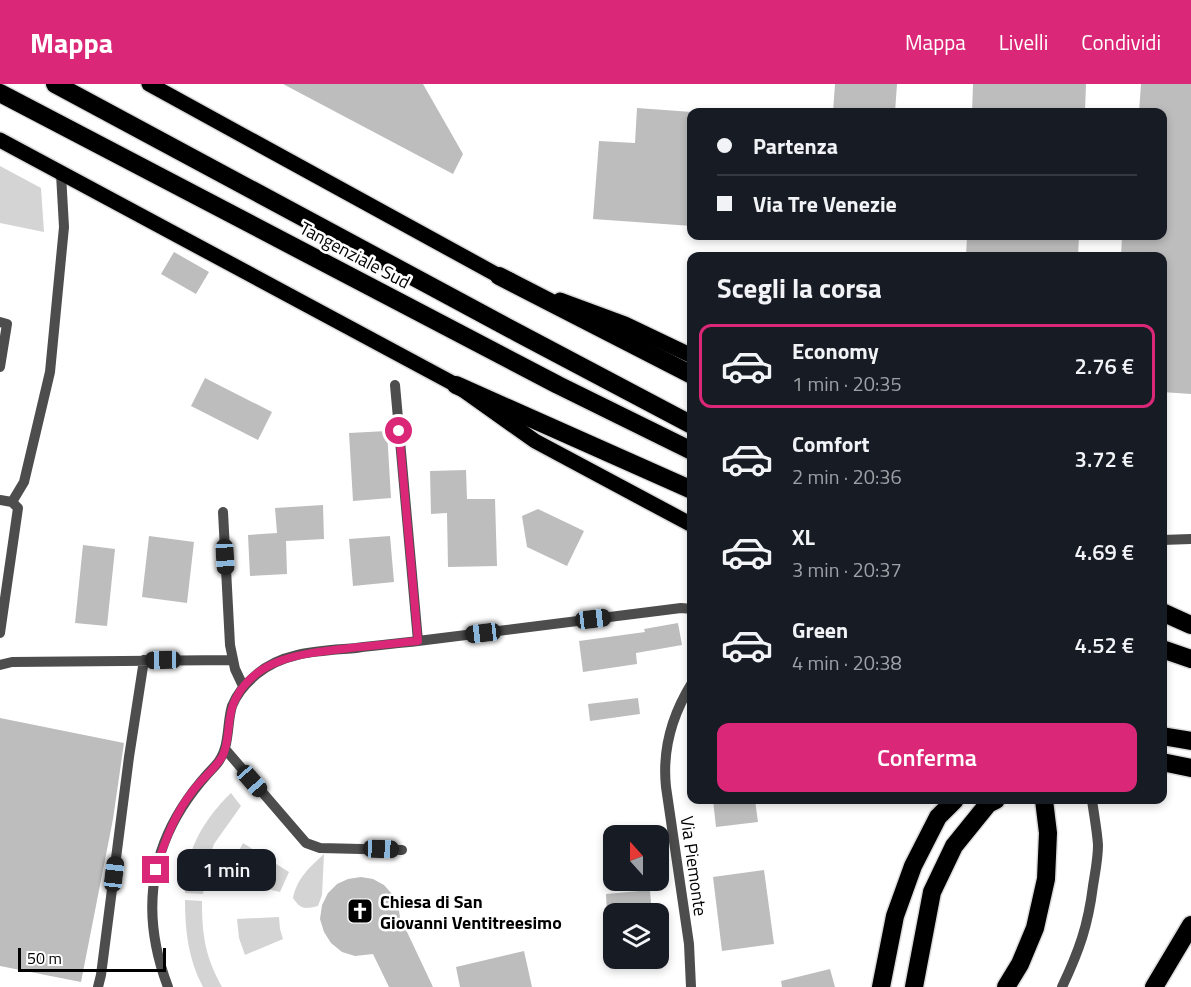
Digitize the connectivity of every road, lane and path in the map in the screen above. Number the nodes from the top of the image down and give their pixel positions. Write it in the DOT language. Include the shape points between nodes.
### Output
graph roads {
  1 [pos="55,84"];
  2 [pos="149,84"];
  3 [pos="0,93"];
  4 [pos="0,140"];
  5 [pos="61,174"];
  6 [pos="499,276"];
  7 [pos="0,322"];
  8 [pos="687,354"];
  9 [pos="0,368"];
  10 [pos="687,372"];
  11 [pos="394,385"];
  12 [pos="456,385"];
  13 [pos="687,422"];
  14 [pos="687,449"];
  15 [pos="687,488"];
  16 [pos="0,500"];
  17 [pos="12,502"];
  18 [pos="223,512"];
  19 [pos="687,522"];
  20 [pos="1191,539"];
  21 [pos="1167,540"];
  22 [pos="687,609"];
  23 [pos="1167,614"];
  24 [pos="1167,623"];
  25 [pos="1191,625"];
  26 [pos="1191,631"];
  27 [pos="0,633"];
  28 [pos="418,641"];
  29 [pos="1167,651"];
  30 [pos="1191,659"];
  31 [pos="144,660"];
  32 [pos="232,660"];
  33 [pos="0,665"];
  34 [pos="243,686"];
  35 [pos="687,692"];
  36 [pos="1167,737"];
  37 [pos="1191,741"];
  38 [pos="225,749"];
  39 [pos="1167,763"];
  40 [pos="1191,768"];
  41 [pos="951,804"];
  42 [pos="990,804"];
  43 [pos="1044,804"];
  44 [pos="1093,804"];
  45 [pos="402,850"];
  46 [pos="1191,925"];
  47 [pos="98,987"];
  48 [pos="168,987"];
  49 [pos="691,987"];
  50 [pos="881,987"];
  51 [pos="914,987"];
  52 [pos="1006,987"];
  53 [pos="1062,987"];
  54 [pos="1154,987"];
  1 -- 13 [label="highway, Tangenziale Sud"];
  2 -- 6 [label="main road"];
  3 -- 14 [label="highway, Tangenziale Sud"];
  4 -- 5 [label="main road"];
  5 -- 12 [label="main road"];
  5 -- 17 [label="street" via="64,227 50,372 24,482"];
  6 -- 8 [label="main road" via="626,324"];
  6 -- 10 [label="highway"];
  7 -- 9 [label="street" via="7,324"];
  11 -- 28 [label="street"];
  12 -- 15 [label="highway"];
  12 -- 19 [label="main road" via="535,441"];
  16 -- 17 [label="street"];
  17 -- 27 [label="street" via="18,508"];
  18 -- 32 [label="street"];
  20 -- 21 [label="street"];
  22 -- 28 [label="street"];
  23 -- 25 [label="highway"];
  24 -- 26 [label="highway"];
  28 -- 34 [label="street" via="290,657 272,663"];
  29 -- 30 [label="highway"];
  31 -- 32 [label="street"];
  31 -- 33 [label="street"];
  31 -- 47 [label="street"];
  32 -- 34 [label="street"];
  34 -- 38 [label="street" via="232,707"];
  35 -- 49 [label="street, Via Piemonte" via="671,727 665,765 689,944"];
  36 -- 37 [label="highway"];
  38 -- 45 [label="street" via="306,843 321,848"];
  38 -- 48 [label="street" via="176,818 156,870 154,938"];
  39 -- 40 [label="highway"];
  41 -- 50 [label="highway" via="938,817 913,866 895,916"];
  42 -- 51 [label="highway" via="954,846 932,892"];
  43 -- 52 [label="highway" via="1046,879 1035,928"];
  44 -- 53 [label="street" via="1098,845 1092,903 1081,944"];
  46 -- 54 [label="highway"];
}
